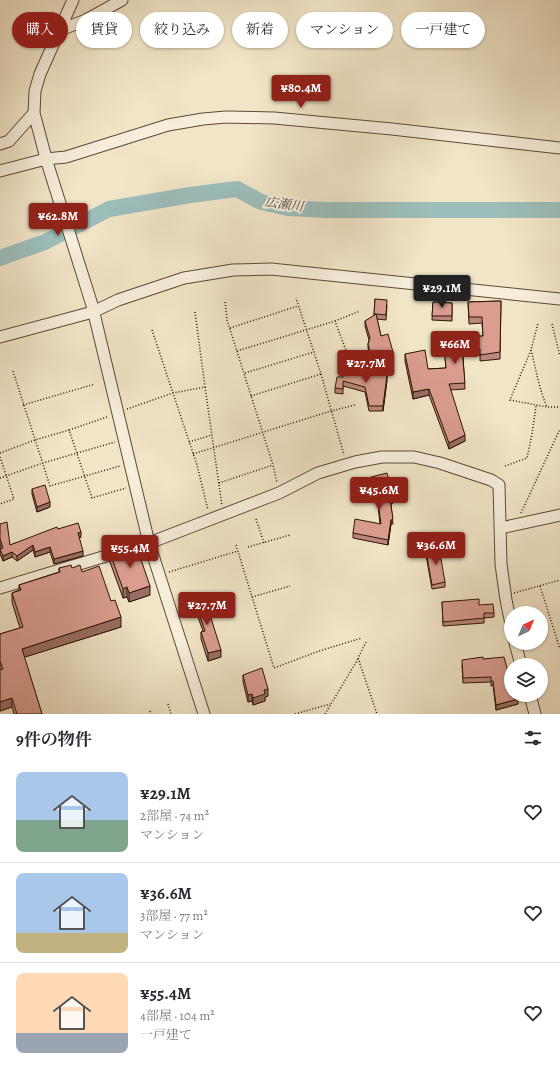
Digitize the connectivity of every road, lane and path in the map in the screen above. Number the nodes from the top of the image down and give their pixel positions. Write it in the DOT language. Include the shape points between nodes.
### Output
graph roads {
  1 [pos="73,0"];
  2 [pos="122,0"];
  3 [pos="68,12"];
  4 [pos="68,27"];
  5 [pos="52,48"];
  6 [pos="34,113"];
  7 [pos="0,144"];
  8 [pos="560,148"];
  9 [pos="47,161"];
  10 [pos="0,171"];
  11 [pos="296,298"];
  12 [pos="560,299"];
  13 [pos="225,302"];
  14 [pos="298,306"];
  15 [pos="92,308"];
  16 [pos="360,311"];
  17 [pos="195,312"];
  18 [pos="335,321"];
  19 [pos="538,322"];
  20 [pos="552,324"];
  21 [pos="230,328"];
  22 [pos="152,330"];
  23 [pos="306,330"];
  24 [pos="0,337"];
  25 [pos="531,350"];
  26 [pos="237,351"];
  27 [pos="314,352"];
  28 [pos="346,353"];
  29 [pos="560,356"];
  30 [pos="13,371"];
  31 [pos="244,373"];
  32 [pos="321,374"];
  33 [pos="95,384"];
  34 [pos="206,387"];
  35 [pos="173,394"];
  36 [pos="251,396"];
  37 [pos="23,405"];
  38 [pos="355,405"];
  39 [pos="536,406"];
  40 [pos="547,407"];
  41 [pos="560,407"];
  42 [pos="127,409"];
  43 [pos="331,411"];
  44 [pos="107,417"];
  45 [pos="560,429"];
  46 [pos="69,430"];
  47 [pos="263,432"];
  48 [pos="212,435"];
  49 [pos="35,440"];
  50 [pos="115,442"];
  51 [pos="189,442"];
  52 [pos="214,448"];
  53 [pos="0,453"];
  54 [pos="77,453"];
  55 [pos="193,454"];
  56 [pos="0,456"];
  57 [pos="42,463"];
  58 [pos="346,464"];
  59 [pos="274,465"];
  60 [pos="122,466"];
  61 [pos="504,466"];
  62 [pos="84,475"];
  63 [pos="0,478"];
  64 [pos="219,483"];
  65 [pos="129,487"];
  66 [pos="279,493"];
  67 [pos="0,504"];
  68 [pos="222,514"];
  69 [pos="520,515"];
  70 [pos="560,515"];
  71 [pos="210,519"];
  72 [pos="256,519"];
  73 [pos="501,528"];
  74 [pos="290,535"];
  75 [pos="148,542"];
  76 [pos="264,543"];
  77 [pos="236,546"];
  78 [pos="248,547"];
  79 [pos="238,551"];
  80 [pos="165,574"];
  81 [pos="560,580"];
  82 [pos="290,586"];
  83 [pos="540,586"];
  84 [pos="0,588"];
  85 [pos="510,594"];
  86 [pos="252,597"];
  87 [pos="507,606"];
  88 [pos="362,638"];
  89 [pos="366,642"];
  90 [pos="560,649"];
  91 [pos="358,658"];
  92 [pos="532,702"];
  93 [pos="168,704"];
  94 [pos="330,704"];
  95 [pos="150,711"];
  96 [pos="151,714"];
  97 [pos="171,714"];
  98 [pos="204,714"];
  99 [pos="295,714"];
  100 [pos="325,714"];
  101 [pos="376,714"];
  102 [pos="535,714"];
  1 -- 3 [label="street"];
  2 -- 4 [label="street"];
  5 -- 6 [label="street" via="40,74"];
  6 -- 7 [label="street" via="9,141"];
  6 -- 9 [label="street"];
  8 -- 9 [label="street" via="274,118 226,118 168,125"];
  9 -- 10 [label="street"];
  9 -- 15 [label="street"];
  11 -- 14 [label="path"];
  12 -- 15 [label="street" via="271,269 233,270 184,278"];
  13 -- 21 [label="path"];
  14 -- 21 [label="path"];
  14 -- 23 [label="path"];
  15 -- 24 [label="street"];
  15 -- 75 [label="street"];
  16 -- 18 [label="path"];
  17 -- 34 [label="path"];
  18 -- 23 [label="path"];
  18 -- 28 [label="path"];
  19 -- 25 [label="path"];
  20 -- 29 [label="path"];
  21 -- 26 [label="path"];
  22 -- 35 [label="path"];
  23 -- 26 [label="path"];
  23 -- 27 [label="path"];
  25 -- 40 [label="path"];
  25 -- 40 [label="path" via="510,400"];
  26 -- 31 [label="path"];
  27 -- 31 [label="path"];
  27 -- 32 [label="path"];
  30 -- 37 [label="path"];
  31 -- 36 [label="path"];
  32 -- 36 [label="path"];
  32 -- 43 [label="path"];
  33 -- 37 [label="path"];
  34 -- 35 [label="path"];
  34 -- 48 [label="path"];
  35 -- 42 [label="path"];
  35 -- 51 [label="path"];
  36 -- 47 [label="path"];
  37 -- 49 [label="path"];
  38 -- 43 [label="path"];
  39 -- 61 [label="path" via="527,458"];
  40 -- 41 [label="path"];
  43 -- 47 [label="path"];
  43 -- 58 [label="path"];
  44 -- 46 [label="path"];
  45 -- 69 [label="path"];
  46 -- 49 [label="path"];
  46 -- 54 [label="path"];
  47 -- 52 [label="path"];
  47 -- 59 [label="path"];
  48 -- 51 [label="path"];
  48 -- 52 [label="path"];
  49 -- 53 [label="path"];
  49 -- 57 [label="path"];
  50 -- 54 [label="path"];
  51 -- 55 [label="path"];
  52 -- 55 [label="path"];
  52 -- 64 [label="path"];
  54 -- 57 [label="path"];
  54 -- 62 [label="path"];
  55 -- 71 [label="path"];
  56 -- 67 [label="path" via="14,499"];
  57 -- 62 [label="path" via="50,486"];
  57 -- 63 [label="path"];
  58 -- 66 [label="street" via="318,473"];
  58 -- 73 [label="street" via="382,457 414,457 435,461 491,480 499,485"];
  59 -- 64 [label="path"];
  59 -- 66 [label="path"];
  60 -- 62 [label="path"];
  62 -- 65 [label="path" via="92,498"];
  64 -- 68 [label="path"];
  66 -- 68 [label="street"];
  68 -- 71 [label="street"];
  70 -- 73 [label="street"];
  71 -- 75 [label="street"];
  72 -- 76 [label="path"];
  73 -- 87 [label="street" via="501,564"];
  74 -- 76 [label="path"];
  75 -- 84 [label="street"];
  75 -- 98 [label="street"];
  76 -- 78 [label="path"];
  77 -- 79 [label="path"];
  79 -- 80 [label="path"];
  79 -- 86 [label="path"];
  81 -- 85 [label="path"];
  82 -- 86 [label="path"];
  83 -- 90 [label="path"];
  86 -- 88 [label="path" via="274,668"];
  89 -- 91 [label="path"];
  91 -- 100 [label="path"];
  91 -- 101 [label="path"];
  92 -- 102 [label="street"];
  93 -- 97 [label="path"];
  94 -- 99 [label="path"];
  95 -- 96 [label="path"];
}
